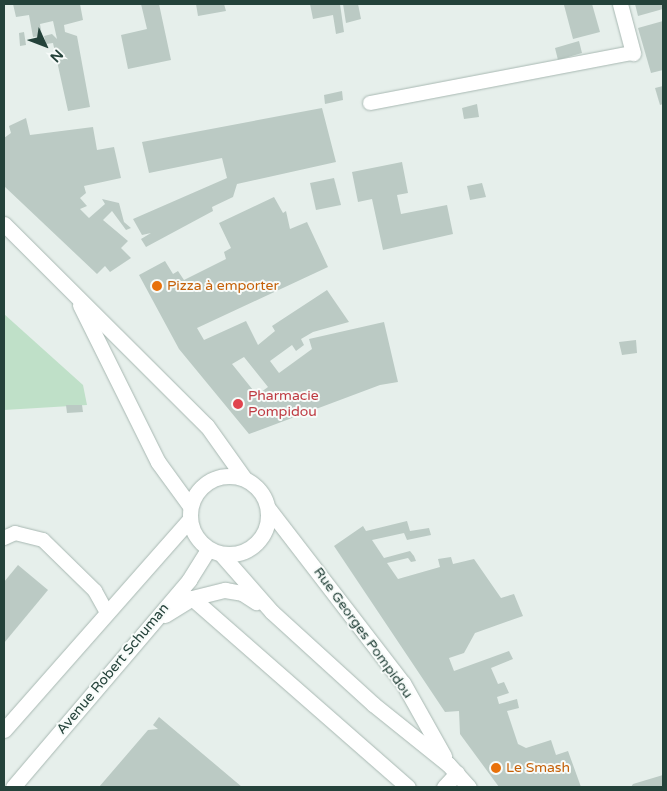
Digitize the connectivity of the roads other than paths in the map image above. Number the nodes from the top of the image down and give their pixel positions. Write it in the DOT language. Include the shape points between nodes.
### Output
graph roads {
  1 [pos="620,4"];
  2 [pos="633,53"];
  3 [pos="370,103"];
  4 [pos="4,224"];
  5 [pos="75,295"];
  6 [pos="244,478"];
  7 [pos="268,508"];
  8 [pos="190,513"];
  9 [pos="4,538"];
  10 [pos="214,551"];
  11 [pos="192,598"];
  12 [pos="106,611"];
  13 [pos="272,612"];
  14 [pos="153,622"];
  15 [pos="4,730"];
  16 [pos="452,768"];
  17 [pos="13,787"];
  18 [pos="408,787"];
  19 [pos="444,787"];
  20 [pos="469,787"];
  1 -- 2 [label="main road"];
  2 -- 3 [label="lane"];
  4 -- 5 [label="main road"];
  5 -- 6 [label="main road" via="207,426"];
  5 -- 8 [label="main road" via="158,462"];
  6 -- 7 [label="main road" via="255,485"];
  6 -- 8 [label="main road" via="211,479"];
  7 -- 10 [label="main road" via="265,529 256,542 243,552"];
  7 -- 16 [label="main road, Rue Georges Pompidou" via="403,683"];
  8 -- 10 [label="main road"];
  8 -- 12 [label="main road"];
  9 -- 12 [label="lane" via="15,533 43,540 95,590"];
  10 -- 13 [label="main road, Rue Georges Pompidou"];
  10 -- 14 [label="main road, Avenue Robert Schuman"];
  11 -- 13 [label="main road" via="225,590 242,593"];
  11 -- 14 [label="main road"];
  11 -- 18 [label="main road"];
  12 -- 15 [label="main road"];
  13 -- 16 [label="main road, Rue Georges Pompidou" via="373,704"];
  14 -- 17 [label="main road, Avenue Robert Schuman"];
  16 -- 19 [label="main road"];
  16 -- 20 [label="main road, Rue Georges Pompidou"];
}
